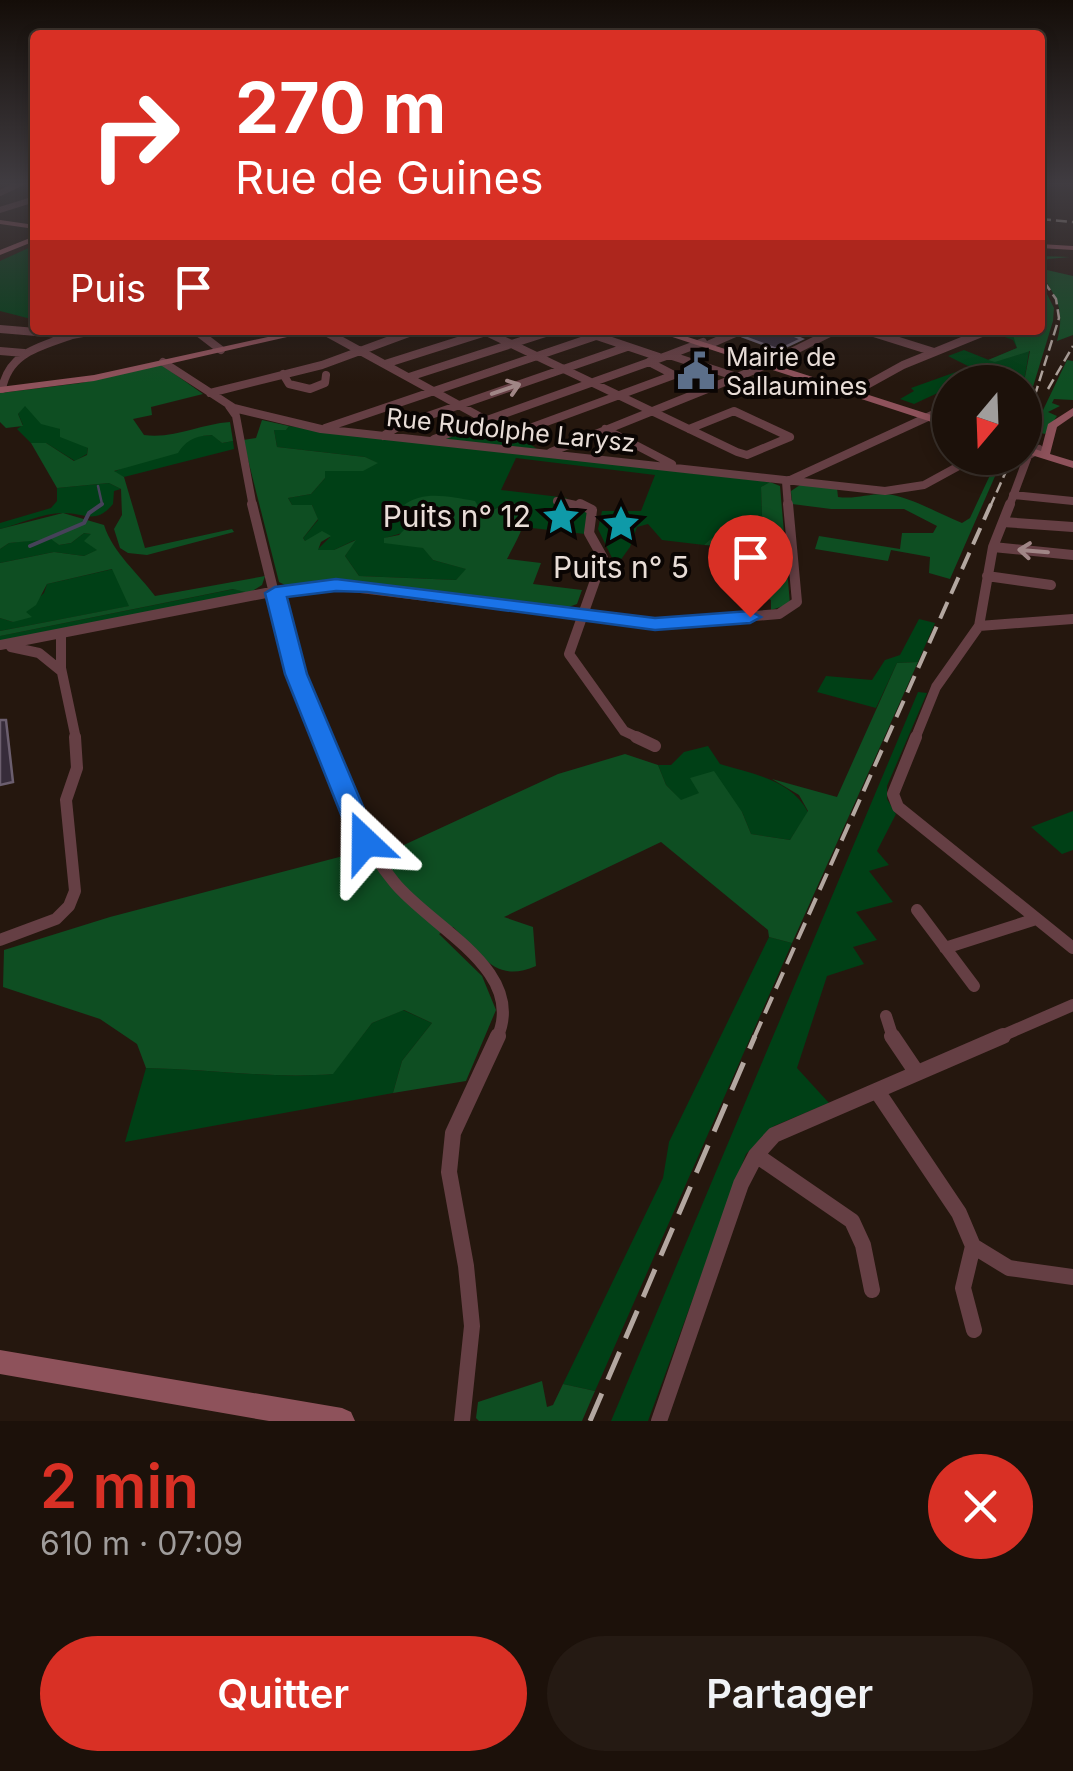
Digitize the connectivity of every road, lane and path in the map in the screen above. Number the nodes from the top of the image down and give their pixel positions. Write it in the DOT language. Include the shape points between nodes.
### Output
graph roads {
  1 [pos="0,329"];
  2 [pos="30,332"];
  3 [pos="72,335"];
  4 [pos="202,335"];
  5 [pos="290,335"];
  6 [pos="331,335"];
  7 [pos="404,335"];
  8 [pos="472,335"];
  9 [pos="493,335"];
  10 [pos="540,335"];
  11 [pos="593,335"];
  12 [pos="674,335"];
  13 [pos="680,335"];
  14 [pos="728,335"];
  15 [pos="826,335"];
  16 [pos="880,335"];
  17 [pos="976,335"];
  18 [pos="596,336"];
  19 [pos="703,343"];
  20 [pos="512,344"];
  21 [pos="627,347"];
  22 [pos="221,350"];
  23 [pos="0,351"];
  24 [pos="361,351"];
  25 [pos="934,352"];
  26 [pos="24,353"];
  27 [pos="670,354"];
  28 [pos="538,356"];
  29 [pos="659,357"];
  30 [pos="163,362"];
  31 [pos="649,362"];
  32 [pos="385,364"];
  33 [pos="767,364"];
  34 [pos="565,369"];
  35 [pos="283,374"];
  36 [pos="326,375"];
  37 [pos="409,377"];
  38 [pos="737,377"];
  39 [pos="593,382"];
  40 [pos="1,390"];
  41 [pos="435,391"];
  42 [pos="856,392"];
  43 [pos="210,394"];
  44 [pos="620,396"];
  45 [pos="534,403"];
  46 [pos="460,406"];
  47 [pos="235,411"];
  48 [pos="650,411"];
  49 [pos="1073,411"];
  50 [pos="929,416"];
  51 [pos="561,417"];
  52 [pos="932,417"];
  53 [pos="486,420"];
  54 [pos="688,428"];
  55 [pos="321,429"];
  56 [pos="604,430"];
  57 [pos="519,432"];
  58 [pos="383,436"];
  59 [pos="1042,438"];
  60 [pos="430,440"];
  61 [pos="1042,452"];
  62 [pos="547,454"];
  63 [pos="1073,462"];
  64 [pos="681,469"];
  65 [pos="943,475"];
  66 [pos="1022,475"];
  67 [pos="786,482"];
  68 [pos="1013,495"];
  69 [pos="557,500"];
  70 [pos="1073,501"];
  71 [pos="1003,522"];
  72 [pos="1073,527"];
  73 [pos="993,548"];
  74 [pos="1073,555"];
  75 [pos="987,576"];
  76 [pos="1051,585"];
  77 [pos="275,593"];
  78 [pos="584,615"];
  79 [pos="1073,619"];
  80 [pos="978,626"];
  81 [pos="62,634"];
  82 [pos="0,645"];
  83 [pos="60,670"];
  84 [pos="655,746"];
  85 [pos="917,910"];
  86 [pos="1036,919"];
  87 [pos="0,940"];
  88 [pos="945,948"];
  89 [pos="1073,948"];
  90 [pos="974,986"];
  91 [pos="1073,1005"];
  92 [pos="886,1016"];
  93 [pos="917,1073"];
  94 [pos="878,1091"];
  95 [pos="756,1156"];
  96 [pos="973,1246"];
  97 [pos="1073,1277"];
  98 [pos="872,1290"];
  99 [pos="974,1330"];
  100 [pos="0,1362"];
  101 [pos="342,1421"];
  102 [pos="462,1421"];
  103 [pos="658,1421"];
  1 -- 2 [label="street"];
  3 -- 26 [label="street"];
  4 -- 22 [label="street"];
  5 -- 22 [label="main road"];
  6 -- 24 [label="street"];
  7 -- 24 [label="street"];
  8 -- 32 [label="street"];
  9 -- 20 [label="street"];
  10 -- 20 [label="street"];
  11 -- 18 [label="street"];
  12 -- 19 [label="main road"];
  13 -- 19 [label="main road"];
  14 -- 19 [label="street"];
  15 -- 33 [label="street"];
  16 -- 25 [label="street"];
  17 -- 25 [label="street"];
  18 -- 21 [label="street"];
  18 -- 28 [label="street"];
  19 -- 27 [label="street"];
  19 -- 33 [label="main road"];
  20 -- 28 [label="street"];
  20 -- 37 [label="street"];
  21 -- 29 [label="street"];
  21 -- 34 [label="street"];
  22 -- 30 [label="main road"];
  23 -- 26 [label="street"];
  24 -- 32 [label="street"];
  24 -- 35 [label="street"];
  25 -- 42 [label="street"];
  26 -- 40 [label="street" via="6,368"];
  27 -- 29 [label="street"];
  27 -- 38 [label="street"];
  28 -- 34 [label="street"];
  28 -- 41 [label="street"];
  29 -- 31 [label="street"];
  30 -- 40 [label="main road"];
  30 -- 43 [label="street, Rue Rudolphe Larysz"];
  31 -- 39 [label="street"];
  31 -- 44 [label="street" via="674,375"];
  32 -- 37 [label="street"];
  33 -- 38 [label="street"];
  33 -- 42 [label="main road"];
  33 -- 50 [label="main road"];
  34 -- 39 [label="street"];
  46 -- 34 [label="street, one-way"];
  35 -- 36 [label="street" via="288,384 310,389 325,383"];
  35 -- 43 [label="street"];
  37 -- 41 [label="street"];
  38 -- 48 [label="street"];
  39 -- 44 [label="street"];
  39 -- 45 [label="street"];
  41 -- 46 [label="street"];
  41 -- 55 [label="street"];
  42 -- 50 [label="main road"];
  43 -- 47 [label="street, Rue Rudolphe Larysz"];
  44 -- 48 [label="street"];
  44 -- 51 [label="street"];
  45 -- 51 [label="street"];
  45 -- 53 [label="street"];
  46 -- 53 [label="street"];
  46 -- 58 [label="street"];
  47 -- 55 [label="street, Rue Rudolphe Larysz"];
  47 -- 77 [label="street"];
  48 -- 54 [label="street"];
  48 -- 56 [label="street"];
  49 -- 59 [label="main road"];
  50 -- 52 [label="main road"];
  50 -- 67 [label="street"];
  51 -- 57 [label="street"];
  53 -- 60 [label="street"];
  54 -- 54 [label="street" via="747,455 790,438 734,411"];
  55 -- 58 [label="street, Rue Rudolphe Larysz"];
  56 -- 62 [label="street"];
  56 -- 64 [label="street"];
  58 -- 60 [label="street, Rue Rudolphe Larysz"];
  60 -- 62 [label="street, Rue Rudolphe Larysz"];
  61 -- 63 [label="main road"];
  62 -- 64 [label="street, Rue Rudolphe Larysz"];
  64 -- 67 [label="street, Rue Rudolphe Larysz"];
  65 -- 67 [label="street, Rue Rudolphe Larysz" via="924,486 885,490"];
  66 -- 68 [label="street"];
  67 -- 78 [label="street" via="794,608 666,624"];
  68 -- 70 [label="street"];
  68 -- 71 [label="street"];
  69 -- 78 [label="street" via="592,510 590,533 603,565"];
  71 -- 72 [label="street"];
  71 -- 73 [label="street"];
  74 -- 73 [label="street, one-way"];
  73 -- 75 [label="street"];
  75 -- 76 [label="street"];
  75 -- 80 [label="street"];
  77 -- 78 [label="street" via="350,585"];
  77 -- 81 [label="street"];
  77 -- 102 [label="street" via="296,674 372,854 394,884 493,976 503,997 503,1024 449,1151 474,1301 475,1347"];
  78 -- 84 [label="street" via="569,654 624,731"];
  79 -- 80 [label="street"];
  80 -- 86 [label="street" via="936,687 894,802"];
  81 -- 82 [label="street"];
  81 -- 83 [label="street"];
  82 -- 83 [label="street" via="39,654"];
  83 -- 87 [label="street" via="78,767 66,800 75,895 48,924"];
  85 -- 88 [label="street"];
  86 -- 88 [label="street"];
  86 -- 89 [label="street"];
  88 -- 90 [label="street"];
  91 -- 93 [label="street"];
  92 -- 93 [label="street"];
  93 -- 94 [label="street"];
  94 -- 95 [label="street" via="774,1136"];
  94 -- 96 [label="street" via="959,1213"];
  95 -- 98 [label="street" via="852,1220 862,1233"];
  95 -- 103 [label="street"];
  96 -- 97 [label="street" via="1009,1268"];
  96 -- 99 [label="street" via="962,1268"];
  100 -- 101 [label="main road"];
}
